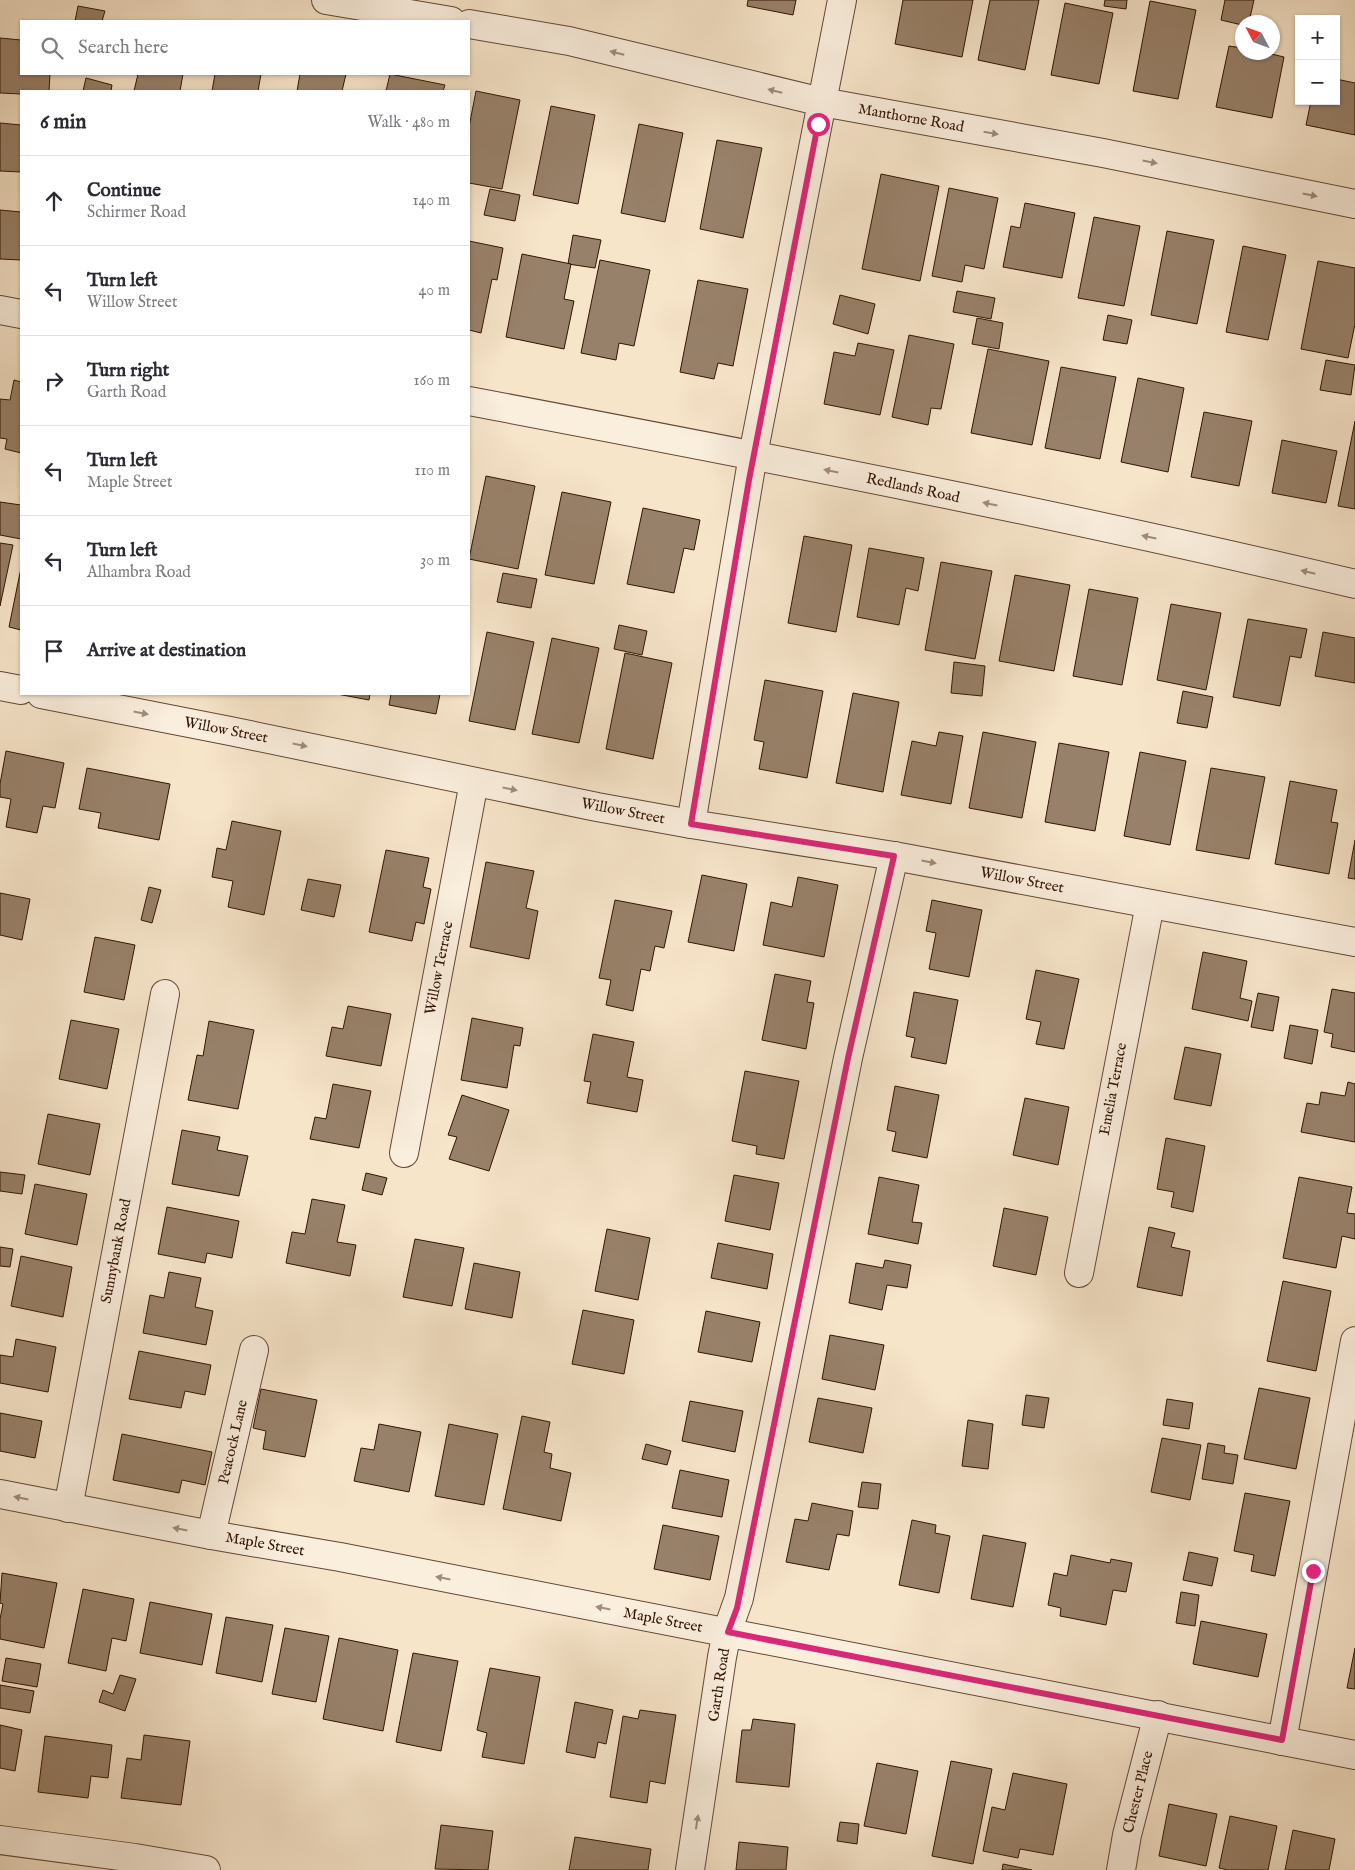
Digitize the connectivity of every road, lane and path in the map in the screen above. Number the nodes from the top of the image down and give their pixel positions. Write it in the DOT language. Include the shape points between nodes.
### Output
graph roads {
  1 [pos="326,0"];
  2 [pos="842,0"];
  3 [pos="445,20"];
  4 [pos="470,24"];
  5 [pos="822,102"];
  6 [pos="1355,204"];
  7 [pos="0,310"];
  8 [pos="20,314"];
  9 [pos="470,401"];
  10 [pos="754,455"];
  11 [pos="1355,584"];
  12 [pos="0,686"];
  13 [pos="20,690"];
  14 [pos="46,695"];
  15 [pos="474,782"];
  16 [pos="691,824"];
  17 [pos="894,856"];
  18 [pos="1150,904"];
  19 [pos="1355,942"];
  20 [pos="165,994"];
  21 [pos="404,1154"];
  22 [pos="1079,1273"];
  23 [pos="1355,1341"];
  24 [pos="254,1350"];
  25 [pos="0,1494"];
  26 [pos="68,1508"];
  27 [pos="211,1535"];
  28 [pos="728,1632"];
  29 [pos="1158,1715"];
  30 [pos="1282,1740"];
  31 [pos="1355,1755"];
  32 [pos="0,1840"];
  33 [pos="206,1870"];
  34 [pos="690,1870"];
  35 [pos="1121,1870"];
  1 -- 3 [label="street"];
  2 -- 5 [label="street"];
  5 -- 4 [label="street, Manthorne Road, one-way" via="569,41"];
  5 -- 6 [label="street, Manthorne Road, one-way" via="1103,152"];
  5 -- 10 [label="street"];
  7 -- 8 [label="street"];
  9 -- 10 [label="street, Redlands Road"];
  11 -- 10 [label="street, Redlands Road, one-way" via="1216,551"];
  10 -- 16 [label="street"];
  12 -- 13 [label="street"];
  14 -- 15 [label="street, Willow Street, one-way"];
  15 -- 16 [label="street, Willow Street, one-way"];
  15 -- 21 [label="street, Willow Terrace"];
  16 -- 17 [label="street, Willow Street"];
  17 -- 18 [label="street, Willow Street, one-way"];
  17 -- 28 [label="street, Garth Road" via="848,1058 738,1603"];
  18 -- 19 [label="street, Willow Street"];
  18 -- 22 [label="street, Emelia Terrace"];
  20 -- 26 [label="street, Sunnybank Road"];
  23 -- 30 [label="street"];
  24 -- 27 [label="street, Peacock Lane"];
  26 -- 25 [label="street, Maple Street, one-way"];
  27 -- 26 [label="street, Maple Street, one-way"];
  28 -- 27 [label="street, Maple Street, one-way"];
  28 -- 29 [label="street, Maple Street"];
  34 -- 28 [label="street, Garth Road, one-way"];
  29 -- 30 [label="street, Maple Street"];
  29 -- 35 [label="street, Chester Place"];
  30 -- 31 [label="street, Maple Street"];
  32 -- 33 [label="street"];
}
